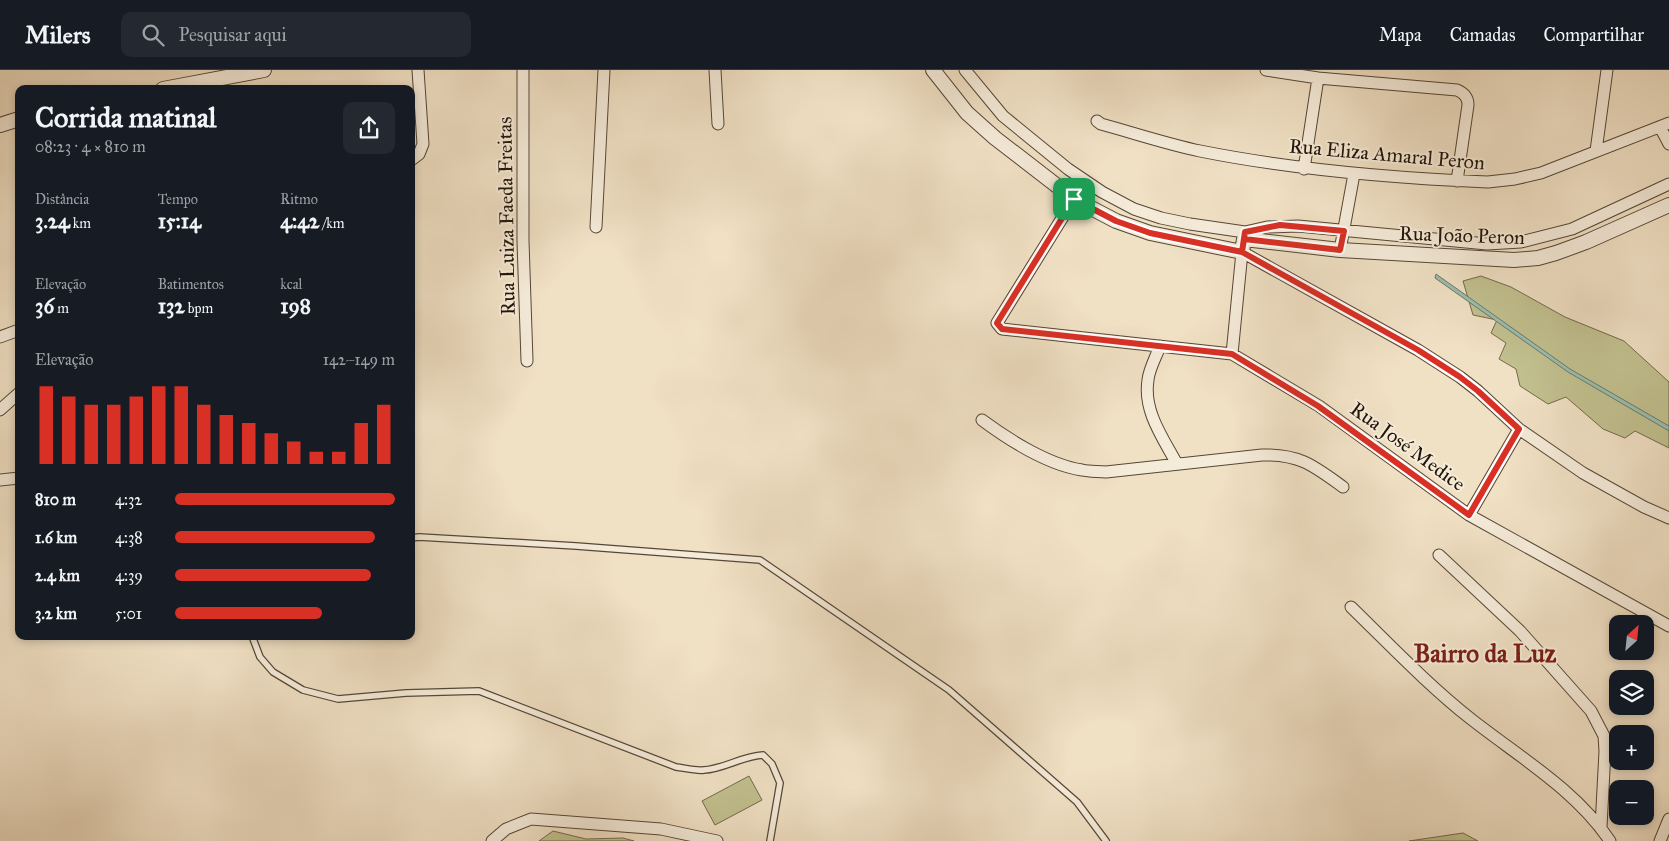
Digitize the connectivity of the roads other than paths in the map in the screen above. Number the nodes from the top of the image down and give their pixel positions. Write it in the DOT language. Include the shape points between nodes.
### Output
graph roads {
  1 [pos="264,70"];
  2 [pos="418,70"];
  3 [pos="523,70"];
  4 [pos="604,70"];
  5 [pos="716,70"];
  6 [pos="933,70"];
  7 [pos="965,70"];
  8 [pos="1266,70"];
  9 [pos="1607,70"];
  10 [pos="1318,78"];
  11 [pos="184,85"];
  12 [pos="15,120"];
  13 [pos="1097,121"];
  14 [pos="0,124"];
  15 [pos="718,124"];
  16 [pos="1664,125"];
  17 [pos="1669,144"];
  18 [pos="1596,151"];
  19 [pos="415,157"];
  20 [pos="1304,169"];
  21 [pos="1354,174"];
  22 [pos="1457,181"];
  23 [pos="1669,184"];
  24 [pos="1074,199"];
  25 [pos="1669,206"];
  26 [pos="596,227"];
  27 [pos="1344,231"];
  28 [pos="1244,241"];
  29 [pos="1340,250"];
  30 [pos="15,331"];
  31 [pos="0,336"];
  32 [pos="1160,346"];
  33 [pos="1232,354"];
  34 [pos="527,360"];
  35 [pos="15,397"];
  36 [pos="0,410"];
  37 [pos="982,420"];
  38 [pos="1519,429"];
  39 [pos="1177,464"];
  40 [pos="15,478"];
  41 [pos="0,480"];
  42 [pos="1343,487"];
  43 [pos="1469,515"];
  44 [pos="1669,518"];
  45 [pos="415,538"];
  46 [pos="1439,555"];
  47 [pos="1351,607"];
  48 [pos="1669,626"];
  49 [pos="254,640"];
  50 [pos="1669,819"];
  51 [pos="1601,827"];
  52 [pos="492,841"];
  53 [pos="717,841"];
  54 [pos="770,841"];
  55 [pos="1106,841"];
  56 [pos="1610,841"];
  57 [pos="1660,841"];
  1 -- 11 [label="street"];
  2 -- 19 [label="street" via="423,144"];
  3 -- 34 [label="street, Rua Luiza Faeda Freitas"];
  4 -- 26 [label="street"];
  5 -- 15 [label="street"];
  6 -- 24 [label="street, Rua João Peron" via="966,113"];
  7 -- 28 [label="street" via="1003,116 1102,192 1134,209"];
  8 -- 10 [label="street"];
  9 -- 18 [label="street"];
  10 -- 20 [label="street"];
  10 -- 22 [label="street" via="1462,92 1468,105"];
  12 -- 14 [label="street"];
  13 -- 20 [label="street, Rua Eliza Amaral Peron" via="1199,151"];
  16 -- 17 [label="street"];
  16 -- 18 [label="street, Rua Eliza Amaral Peron"];
  18 -- 22 [label="street, Rua Eliza Amaral Peron" via="1541,173 1515,179"];
  20 -- 21 [label="street, Rua Eliza Amaral Peron"];
  21 -- 22 [label="street, Rua Eliza Amaral Peron"];
  21 -- 27 [label="street"];
  23 -- 27 [label="street" via="1572,229 1522,242 1487,244"];
  24 -- 28 [label="street, Rua João Peron" via="1116,221 1150,233"];
  24 -- 32 [label="street" via="998,326 1006,331"];
  25 -- 29 [label="street, Rua João Peron" via="1586,242 1538,258 1514,260"];
  27 -- 28 [label="street" via="1280,225"];
  27 -- 29 [label="street"];
  28 -- 29 [label="street, Rua João Peron"];
  28 -- 33 [label="street"];
  28 -- 38 [label="street" via="1460,377"];
  30 -- 31 [label="street"];
  32 -- 33 [label="street"];
  32 -- 39 [label="street" via="1148,378 1149,404 1151,417"];
  33 -- 43 [label="street, Rua José Medice" via="1318,406"];
  35 -- 36 [label="street"];
  37 -- 39 [label="street" via="1003,436 1032,451 1082,470 1106,472"];
  38 -- 43 [label="street"];
  38 -- 44 [label="street" via="1583,473"];
  39 -- 42 [label="street" via="1281,455 1313,466"];
  40 -- 41 [label="street"];
  43 -- 48 [label="street, Rua José Medice"];
  45 -- 55 [label="lane" via="760,560 949,690 1078,802"];
  46 -- 51 [label="street" via="1520,631 1591,711 1600,726 1605,744"];
  47 -- 51 [label="street" via="1456,706 1537,768"];
  49 -- 54 [label="lane" via="260,657 273,672 303,690 338,699 479,691 676,768 705,770 763,755 772,764 780,783"];
  50 -- 57 [label="street"];
  51 -- 56 [label="street"];
  52 -- 53 [label="street" via="506,829 531,820 661,829"];
}
